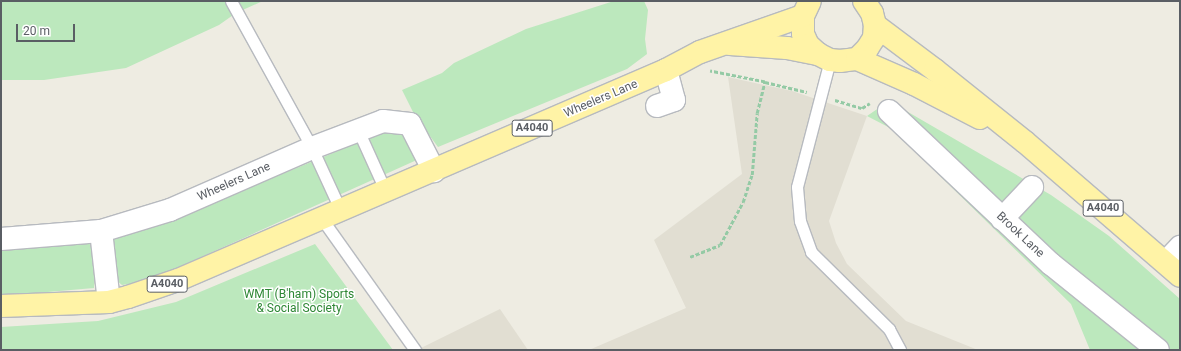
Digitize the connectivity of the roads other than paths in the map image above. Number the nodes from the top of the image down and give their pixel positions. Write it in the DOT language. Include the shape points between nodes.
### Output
graph roads {
  1 [pos="231,1"];
  2 [pos="864,1"];
  3 [pos="807,9"];
  4 [pos="876,25"];
  5 [pos="722,43"];
  6 [pos="824,57"];
  7 [pos="857,59"];
  8 [pos="666,70"];
  9 [pos="882,105"];
  10 [pos="657,106"];
  11 [pos="358,130"];
  12 [pos="1025,142"];
  13 [pos="312,148"];
  14 [pos="434,171"];
  15 [pos="1032,187"];
  16 [pos="386,192"];
  17 [pos="332,215"];
  18 [pos="1002,219"];
  19 [pos="101,231"];
  20 [pos="1,239"];
  21 [pos="1175,262"];
  22 [pos="109,302"];
  23 [pos="1,306"];
  24 [pos="415,350"];
  25 [pos="900,350"];
  26 [pos="1158,350"];
  1 -- 13 [label="lane"];
  2 -- 4 [label="main road" via="872,12"];
  3 -- 5 [label="main road, Wheelers Lane / A4040"];
  3 -- 6 [label="main road" via="804,34 808,45"];
  4 -- 7 [label="main road" via="874,38"];
  4 -- 12 [label="main road, A4040"];
  5 -- 6 [label="main road, Wheelers Lane / A4040" via="787,48"];
  5 -- 8 [label="main road, Wheelers Lane / A4040"];
  6 -- 7 [label="main road, Wheelers Lane" via="840,61"];
  6 -- 25 [label="lane" via="821,96 797,187 800,221 811,252 890,329"];
  7 -- 12 [label="main road, A4040" via="914,84"];
  8 -- 10 [label="street" via="674,100"];
  8 -- 14 [label="main road, Wheelers Lane / A4040"];
  9 -- 18 [label="street, Brook Lane"];
  11 -- 13 [label="street, Wheelers Lane"];
  11 -- 14 [label="street, Wheelers Lane" via="383,121 410,124"];
  11 -- 16 [label="lane"];
  12 -- 21 [label="main road, A4040"];
  13 -- 17 [label="lane"];
  13 -- 19 [label="street, Wheelers Lane" via="170,210"];
  14 -- 16 [label="main road, Wheelers Lane / A4040"];
  15 -- 18 [label="street"];
  16 -- 17 [label="main road, Wheelers Lane / A4040"];
  17 -- 22 [label="main road, Wheelers Lane / A4040" via="178,280"];
  17 -- 24 [label="lane"];
  18 -- 26 [label="street, Brook Lane" via="1051,264"];
  19 -- 20 [label="street, Wheelers Lane"];
  19 -- 22 [label="street"];
  22 -- 23 [label="main road, Wheelers Lane / A4040"];
}
